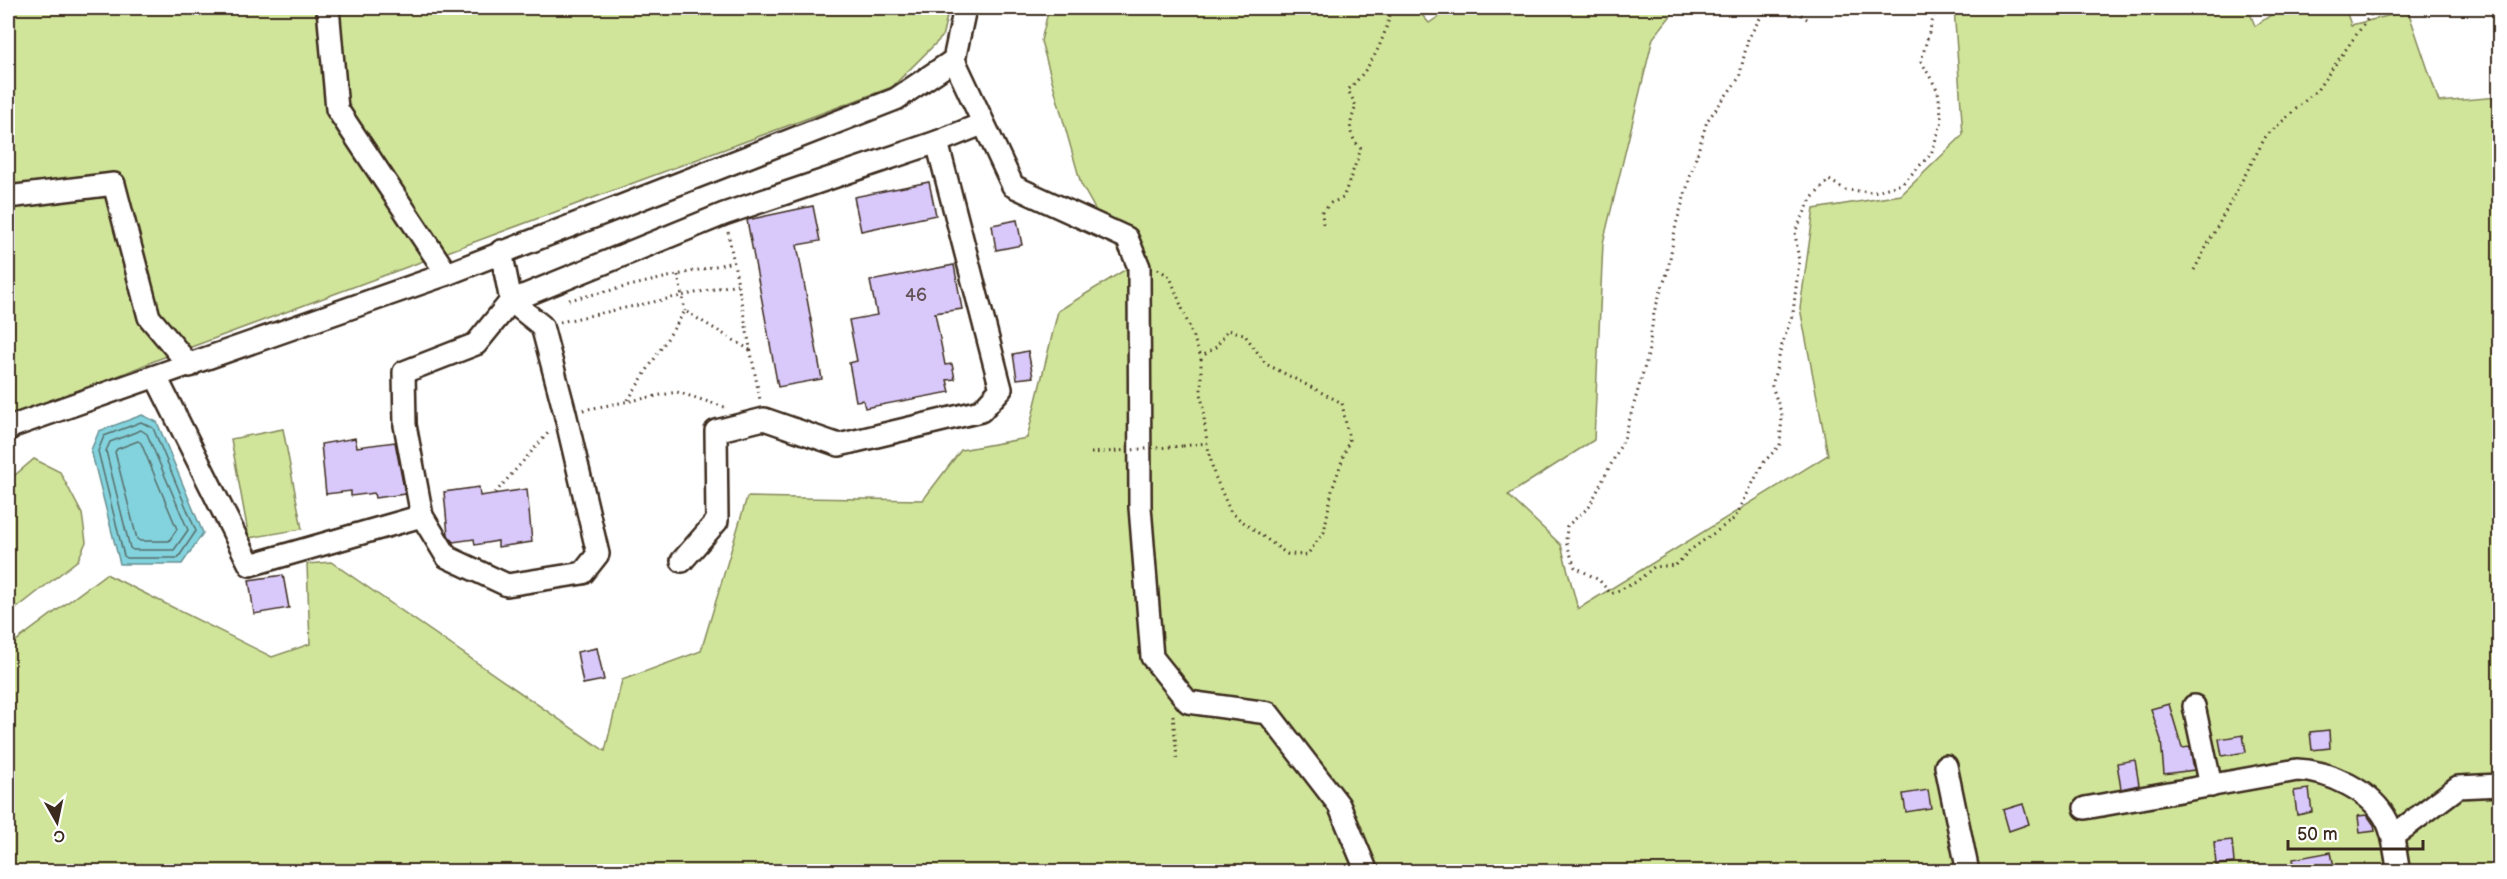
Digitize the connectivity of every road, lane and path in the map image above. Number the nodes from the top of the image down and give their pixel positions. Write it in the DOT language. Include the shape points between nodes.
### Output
graph roads {
  1 [pos="328,8"];
  2 [pos="965,8"];
  3 [pos="1392,8"];
  4 [pos="1766,8"];
  5 [pos="1791,8"];
  6 [pos="1936,8"];
  7 [pos="2379,8"];
  8 [pos="1810,21"];
  9 [pos="954,60"];
  10 [pos="982,124"];
  11 [pos="938,142"];
  12 [pos="8,197"];
  13 [pos="724,214"];
  14 [pos="1323,224"];
  15 [pos="501,251"];
  16 [pos="733,262"];
  17 [pos="1156,268"];
  18 [pos="2194,270"];
  19 [pos="447,274"];
  20 [pos="678,275"];
  21 [pos="737,284"];
  22 [pos="682,295"];
  23 [pos="511,301"];
  24 [pos="561,302"];
  25 [pos="685,311"];
  26 [pos="542,326"];
  27 [pos="750,350"];
  28 [pos="1201,357"];
  29 [pos="190,366"];
  30 [pos="156,377"];
  31 [pos="628,400"];
  32 [pos="731,409"];
  33 [pos="565,413"];
  34 [pos="764,419"];
  35 [pos="8,430"];
  36 [pos="1207,443"];
  37 [pos="1091,453"];
  38 [pos="495,493"];
  39 [pos="422,516"];
  40 [pos="682,561"];
  41 [pos="2194,706"];
  42 [pos="1172,712"];
  43 [pos="1177,758"];
  44 [pos="1946,766"];
  45 [pos="2499,785"];
  46 [pos="2211,786"];
  47 [pos="2085,808"];
  48 [pos="2393,836"];
  49 [pos="2396,871"];
  50 [pos="1367,872"];
  51 [pos="1968,872"];
  1 -- 19 [label="street" via="337,109"];
  2 -- 9 [label="street"];
  3 -- 14 [label="path" via="1384,39 1366,71 1348,90 1356,106 1351,137 1361,149 1343,198 1322,212"];
  4 -- 6 [label="path" via="1748,39 1740,78 1707,121 1676,224 1668,270 1654,312 1648,355 1624,439 1589,507 1567,526 1566,542 1575,567 1599,580 1611,594 1636,582 1654,567 1676,565 1689,550 1735,518 1763,464 1780,445 1782,415 1772,386 1793,312 1799,262 1795,232 1811,199 1829,180 1846,190 1873,192 1902,184 1931,154 1942,121 1938,91 1921,61"];
  5 -- 8 [label="path"];
  7 -- 18 [label="path" via="2317,90 2266,136"];
  9 -- 10 [label="street"];
  9 -- 15 [label="street" via="896,99"];
  10 -- 11 [label="street"];
  10 -- 50 [label="street" via="1013,186 1127,238 1139,267 1140,507 1152,657 1188,702 1268,713 1339,805"];
  11 -- 13 [label="street"];
  11 -- 34 [label="street" via="1001,389 981,411 839,445"];
  12 -- 29 [label="street" via="114,184 149,317"];
  13 -- 16 [label="path"];
  13 -- 23 [label="street"];
  15 -- 19 [label="street"];
  15 -- 23 [label="street"];
  16 -- 20 [label="path"];
  16 -- 21 [label="path"];
  17 -- 28 [label="path" via="1170,277"];
  19 -- 29 [label="street"];
  20 -- 22 [label="path"];
  20 -- 24 [label="path"];
  21 -- 22 [label="path"];
  21 -- 27 [label="path"];
  22 -- 25 [label="path"];
  22 -- 26 [label="path"];
  23 -- 26 [label="street"];
  23 -- 39 [label="street" via="476,344 404,372 405,425"];
  25 -- 27 [label="path"];
  25 -- 31 [label="path"];
  26 -- 33 [label="street"];
  27 -- 34 [label="path"];
  28 -- 36 [label="path"];
  28 -- 36 [label="path" via="1216,347 1228,330 1244,334 1266,364 1342,403 1349,440 1332,490 1324,532 1306,555 1287,554 1231,513 1214,474"];
  29 -- 30 [label="street"];
  30 -- 35 [label="street"];
  30 -- 39 [label="street" via="250,565"];
  31 -- 32 [label="path" via="676,392"];
  31 -- 33 [label="path"];
  33 -- 38 [label="path"];
  33 -- 39 [label="street" via="597,554 583,573 507,585 447,557"];
  34 -- 40 [label="street" via="716,430 717,521"];
  36 -- 37 [label="path, bridge"];
  41 -- 46 [label="street"];
  42 -- 43 [label="path"];
  44 -- 51 [label="street"];
  45 -- 48 [label="street" via="2458,787"];
  46 -- 47 [label="street"];
  46 -- 48 [label="street" via="2297,770 2315,771 2341,781 2371,800 2387,820"];
  48 -- 49 [label="street"];
}
